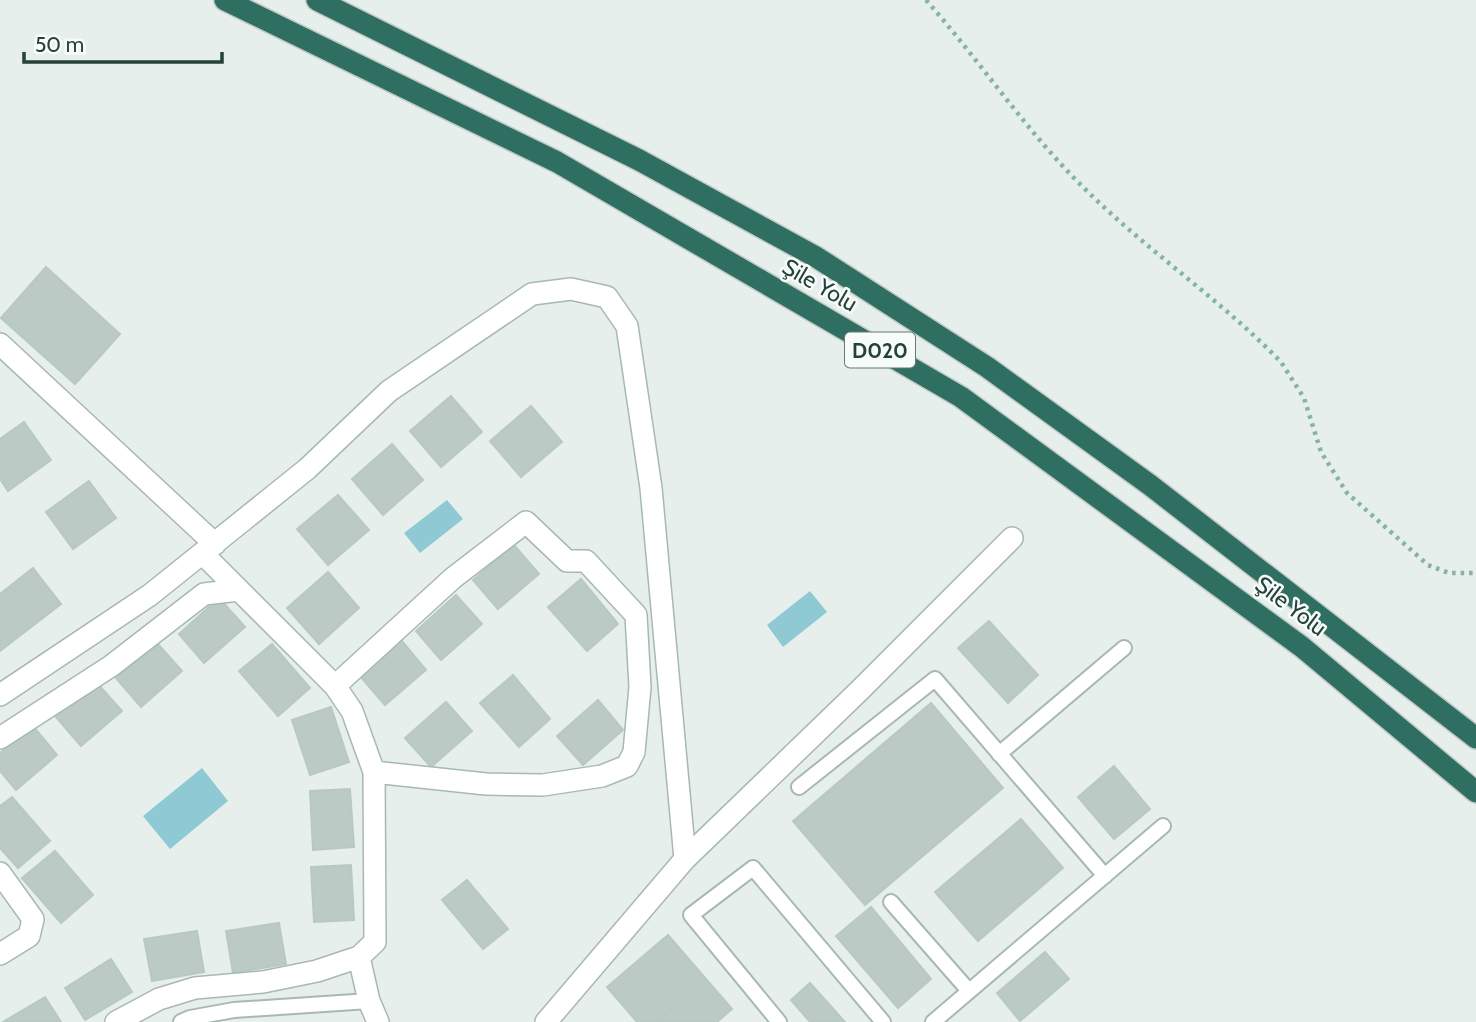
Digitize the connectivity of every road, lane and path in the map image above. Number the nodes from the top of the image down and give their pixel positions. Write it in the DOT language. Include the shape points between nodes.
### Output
graph roads {
  1 [pos="225,0"];
  2 [pos="317,0"];
  3 [pos="926,0"];
  4 [pos="0,344"];
  5 [pos="1012,538"];
  6 [pos="209,549"];
  7 [pos="1476,573"];
  8 [pos="239,590"];
  9 [pos="1124,648"];
  10 [pos="335,686"];
  11 [pos="0,695"];
  12 [pos="0,738"];
  13 [pos="1476,738"];
  14 [pos="999,754"];
  15 [pos="374,772"];
  16 [pos="799,787"];
  17 [pos="1476,792"];
  18 [pos="1163,826"];
  19 [pos="685,859"];
  20 [pos="0,873"];
  21 [pos="1105,876"];
  22 [pos="891,902"];
  23 [pos="0,954"];
  24 [pos="359,957"];
  25 [pos="969,991"];
  26 [pos="369,1001"];
  27 [pos="116,1022"];
  28 [pos="181,1022"];
  29 [pos="378,1022"];
  30 [pos="546,1022"];
  31 [pos="779,1022"];
  32 [pos="883,1022"];
  33 [pos="933,1022"];
  1 -- 17 [label="highway, Şile Yolu / D020" via="557,162 961,397 1303,647"];
  2 -- 13 [label="highway, Şile Yolu / D020" via="639,160 828,264 987,367 1150,485"];
  3 -- 7 [label="path" via="1084,188 1281,362 1304,398 1321,452 1347,493 1428,565 1449,573"];
  4 -- 6 [label="street"];
  5 -- 19 [label="street"];
  6 -- 8 [label="street"];
  6 -- 11 [label="street" via="150,595"];
  6 -- 19 [label="street" via="307,469 389,391 531,294 571,289 607,297 627,326 651,488"];
  8 -- 10 [label="street"];
  8 -- 12 [label="street" via="204,594 111,666"];
  9 -- 14 [label="lane"];
  10 -- 15 [label="street" via="352,711"];
  10 -- 15 [label="street" via="453,578 526,522 566,561 586,561 636,615 640,687 634,752 627,766 602,776 542,785"];
  14 -- 16 [label="lane" via="934,679"];
  14 -- 21 [label="lane"];
  15 -- 24 [label="street" via="375,943"];
  18 -- 21 [label="lane"];
  19 -- 30 [label="street"];
  20 -- 23 [label="street" via="33,919 29,936"];
  21 -- 25 [label="lane"];
  22 -- 25 [label="lane"];
  24 -- 26 [label="street"];
  24 -- 27 [label="street" via="263,982 195,988 159,999"];
  25 -- 33 [label="lane"];
  26 -- 28 [label="lane" via="234,1010"];
  26 -- 29 [label="street"];
  31 -- 32 [label="lane" via="691,915 753,868"];
}
